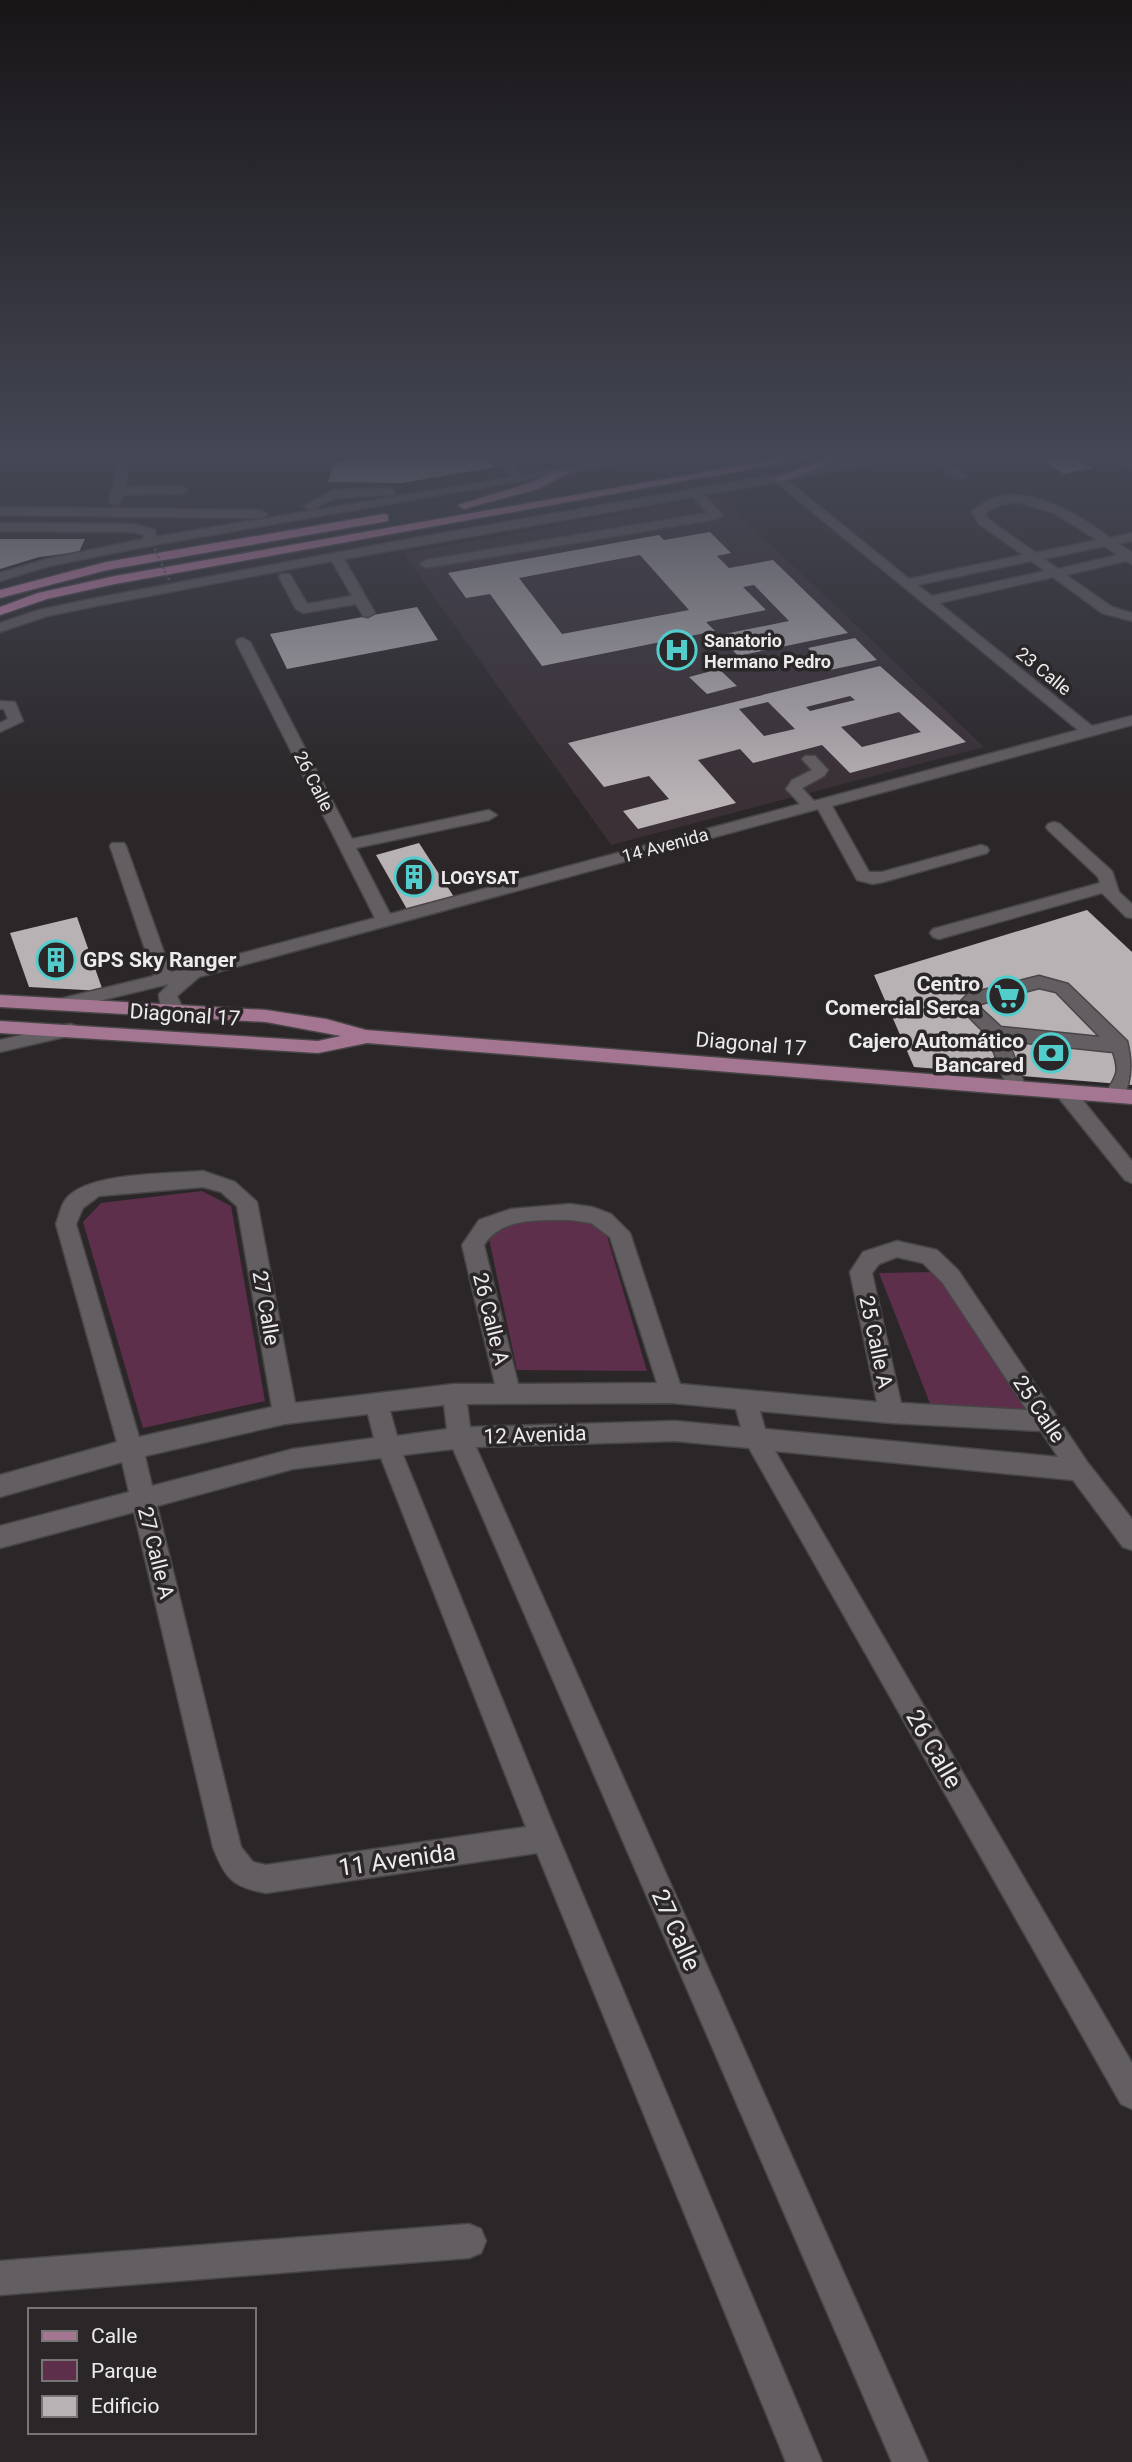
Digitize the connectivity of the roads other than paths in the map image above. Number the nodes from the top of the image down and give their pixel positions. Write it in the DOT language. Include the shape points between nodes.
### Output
graph roads {
  1 [pos="24,570"];
  2 [pos="91,570"];
  3 [pos="174,570"];
  4 [pos="268,570"];
  5 [pos="343,570"];
  6 [pos="891,570"];
  7 [pos="968,570"];
  8 [pos="1051,570"];
  9 [pos="1071,570"];
  10 [pos="1055,573"];
  11 [pos="0,577"];
  12 [pos="285,577"];
  13 [pos="907,583"];
  14 [pos="0,594"];
  15 [pos="360,599"];
  16 [pos="929,601"];
  17 [pos="0,611"];
  18 [pos="368,612"];
  19 [pos="1132,617"];
  20 [pos="0,628"];
  21 [pos="243,642"];
  22 [pos="0,705"];
  23 [pos="1132,720"];
  24 [pos="1113,726"];
  25 [pos="0,728"];
  26 [pos="1090,732"];
  27 [pos="1130,740"];
  28 [pos="810,760"];
  29 [pos="817,805"];
  30 [pos="489,815"];
  31 [pos="1054,827"];
  32 [pos="347,845"];
  33 [pos="118,846"];
  34 [pos="981,850"];
  35 [pos="1107,886"];
  36 [pos="1132,913"];
  37 [pos="385,920"];
  38 [pos="939,933"];
  39 [pos="199,971"];
  40 [pos="164,978"];
  41 [pos="0,1001"];
  42 [pos="61,1004"];
  43 [pos="175,1011"];
  44 [pos="0,1027"];
  45 [pos="71,1030"];
  46 [pos="996,1033"];
  47 [pos="366,1036"];
  48 [pos="0,1046"];
  49 [pos="1120,1046"];
  50 [pos="1016,1088"];
  51 [pos="1066,1092"];
  52 [pos="1123,1096"];
  53 [pos="1132,1175"];
  54 [pos="247,1202"];
  55 [pos="862,1272"];
  56 [pos="509,1393"];
  57 [pos="672,1393"];
  58 [pos="454,1394"];
  59 [pos="745,1400"];
  60 [pos="376,1402"];
  61 [pos="891,1413"];
  62 [pos="285,1414"];
  63 [pos="1048,1421"];
  64 [pos="460,1438"];
  65 [pos="757,1441"];
  66 [pos="388,1447"];
  67 [pos="131,1449"];
  68 [pos="1080,1470"];
  69 [pos="0,1486"];
  70 [pos="143,1498"];
  71 [pos="0,1537"];
  72 [pos="1132,1539"];
  73 [pos="545,1838"];
  74 [pos="248,1876"];
  75 [pos="1132,2093"];
  76 [pos="469,2241"];
  77 [pos="0,2278"];
  78 [pos="804,2462"];
  79 [pos="910,2462"];
  1 -- 11 [label="street"];
  2 -- 14 [label="highway"];
  3 -- 17 [label="highway" via="43,596"];
  4 -- 20 [label="street" via="44,613"];
  5 -- 15 [label="street"];
  6 -- 13 [label="street, 23 Calle"];
  7 -- 13 [label="street"];
  8 -- 10 [label="street"];
  9 -- 10 [label="street"];
  10 -- 16 [label="street"];
  10 -- 19 [label="street" via="1107,610"];
  12 -- 15 [label="street" via="303,609"];
  13 -- 16 [label="street, 23 Calle"];
  15 -- 18 [label="street"];
  16 -- 26 [label="street, 23 Calle"];
  21 -- 32 [label="street, 26 Calle"];
  22 -- 25 [label="street" via="10,705 16,721"];
  23 -- 24 [label="street, 14 Avenida"];
  24 -- 26 [label="street, 14 Avenida"];
  24 -- 27 [label="street"];
  26 -- 29 [label="street, 14 Avenida"];
  28 -- 29 [label="street" via="820,773 801,780 793,789"];
  29 -- 34 [label="street" via="863,876 873,879"];
  29 -- 37 [label="street, 14 Avenida"];
  30 -- 32 [label="street"];
  31 -- 35 [label="street" via="1106,875"];
  32 -- 37 [label="street, 26 Calle"];
  33 -- 40 [label="street"];
  35 -- 36 [label="street"];
  35 -- 38 [label="street"];
  37 -- 39 [label="street, 14 Avenida"];
  39 -- 40 [label="street, 14 Avenida"];
  39 -- 43 [label="street, 14 Avenida" via="168,994"];
  40 -- 42 [label="street, 14 Avenida"];
  41 -- 42 [label="main road, Diagonal 17"];
  42 -- 43 [label="main road, Diagonal 17"];
  43 -- 47 [label="main road, Diagonal 17" via="266,1016"];
  44 -- 45 [label="main road, Diagonal 17"];
  45 -- 47 [label="main road, Diagonal 17" via="318,1046"];
  45 -- 48 [label="street"];
  46 -- 49 [label="street"];
  46 -- 49 [label="street" via="966,1005 974,998 1049,983 1062,988"];
  46 -- 50 [label="street"];
  47 -- 50 [label="main road, Diagonal 17"];
  49 -- 52 [label="street" via="1128,1067"];
  50 -- 51 [label="main road, Diagonal 17"];
  51 -- 52 [label="main road, Diagonal 17"];
  51 -- 53 [label="street"];
  54 -- 62 [label="street, 27 Calle"];
  54 -- 67 [label="street, 27 Calle A" via="228,1187 203,1179 94,1189 74,1203 66,1224"];
  55 -- 61 [label="street, 25 Calle A"];
  55 -- 63 [label="street, 25 Calle" via="871,1258 885,1251 929,1256 950,1276"];
  56 -- 57 [label="street, 12 Avenida"];
  56 -- 57 [label="street, 26 Calle A" via="473,1245 492,1222 511,1216 569,1212 593,1215 619,1233"];
  56 -- 58 [label="street, 12 Avenida"];
  57 -- 59 [label="street, 12 Avenida"];
  58 -- 60 [label="street, 12 Avenida"];
  58 -- 64 [label="street, 27 Calle"];
  59 -- 61 [label="street, 12 Avenida"];
  59 -- 65 [label="street, 26 Calle"];
  60 -- 62 [label="street, 12 Avenida"];
  60 -- 66 [label="street"];
  61 -- 63 [label="street, 12 Avenida"];
  62 -- 67 [label="street, 12 Avenida"];
  63 -- 68 [label="street, 25 Calle"];
  64 -- 65 [label="street, 12 Avenida" via="675,1431"];
  64 -- 66 [label="street, 12 Avenida"];
  64 -- 79 [label="street, 27 Calle"];
  65 -- 68 [label="street, 12 Avenida"];
  65 -- 75 [label="street, 26 Calle"];
  66 -- 70 [label="street, 12 Avenida" via="293,1459"];
  66 -- 73 [label="street"];
  67 -- 69 [label="street, 12 Avenida"];
  67 -- 70 [label="street, 27 Calle A"];
  68 -- 72 [label="street, 25 Calle"];
  70 -- 71 [label="street, 12 Avenida"];
  70 -- 74 [label="street, 27 Calle A" via="227,1847 235,1868"];
  73 -- 74 [label="street, 11 Avenida" via="266,1879"];
  73 -- 78 [label="street"];
  76 -- 77 [label="street"];
}
